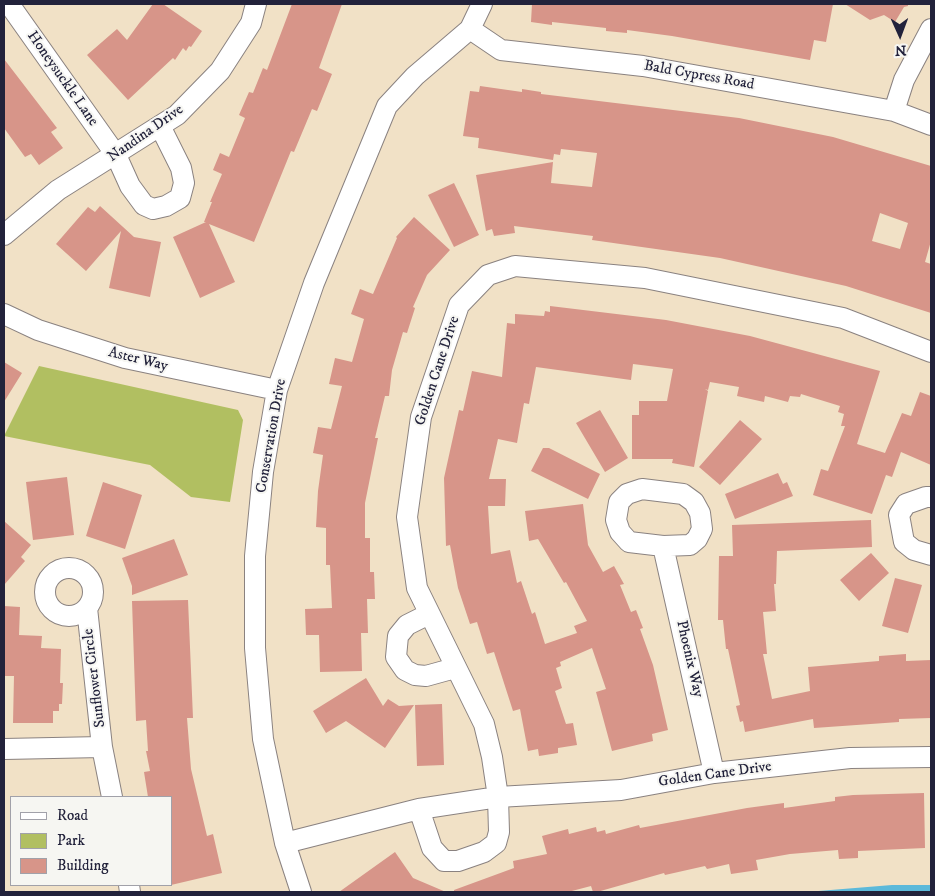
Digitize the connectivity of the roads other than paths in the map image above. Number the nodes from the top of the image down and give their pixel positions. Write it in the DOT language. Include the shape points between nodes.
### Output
graph roads {
  1 [pos="9,4"];
  2 [pos="256,4"];
  3 [pos="482,4"];
  4 [pos="470,29"];
  5 [pos="931,29"];
  6 [pos="894,110"];
  7 [pos="931,125"];
  8 [pos="160,126"];
  9 [pos="116,155"];
  10 [pos="4,235"];
  11 [pos="4,314"];
  12 [pos="931,352"];
  13 [pos="277,390"];
  14 [pos="931,497"];
  15 [pos="663,546"];
  16 [pos="931,555"];
  17 [pos="86,608"];
  18 [pos="429,614"];
  19 [pos="455,668"];
  20 [pos="102,747"];
  21 [pos="4,750"];
  22 [pos="931,757"];
  23 [pos="714,773"];
  24 [pos="112,796"];
  25 [pos="498,797"];
  26 [pos="419,809"];
  27 [pos="285,843"];
  28 [pos="301,892"];
  1 -- 9 [label="street, Honeysuckle Lane"];
  2 -- 8 [label="street, Nandina Drive" via="251,22 220,72 177,115"];
  3 -- 4 [label="street, Conservation Drive"];
  4 -- 6 [label="street, Bald Cypress Road" via="501,50 643,66"];
  4 -- 13 [label="street, Conservation Drive" via="414,76 387,106 314,283"];
  5 -- 6 [label="street" via="904,80"];
  6 -- 7 [label="street, Bald Cypress Road"];
  8 -- 9 [label="street, Nandina Drive"];
  8 -- 9 [label="street, Honeysuckle Lane" via="181,168 184,183 180,198 153,209 144,206 130,186"];
  9 -- 10 [label="street, Nandina Drive" via="58,190"];
  11 -- 13 [label="street, Aster Way" via="38,330 125,358"];
  12 -- 18 [label="street, Golden Cane Drive" via="843,318 644,278 515,266 488,275 459,306 421,417 408,518 417,588"];
  13 -- 27 [label="street, Conservation Drive" via="263,472 255,556 255,648 263,740"];
  14 -- 16 [label="street" via="906,504 899,515 904,542 914,550"];
  15 -- 23 [label="street, Phoenix Way"];
  17 -- 20 [label="street, Sunflower Circle"];
  18 -- 19 [label="street, Golden Cane Drive"];
  18 -- 19 [label="street" via="407,625 398,636 396,658 404,670 415,675 426,676"];
  19 -- 25 [label="street, Golden Cane Drive" via="484,724"];
  20 -- 21 [label="street, Sunflower Circle"];
  20 -- 24 [label="street, Sunflower Circle"];
  22 -- 23 [label="street, Golden Cane Drive" via="850,758"];
  23 -- 25 [label="street, Golden Cane Drive" via="621,790"];
  25 -- 26 [label="street, Golden Cane Drive"];
  25 -- 26 [label="street" via="499,832 496,843 484,852 458,861 444,861 432,848"];
  26 -- 27 [label="street, Golden Cane Drive"];
  27 -- 28 [label="street, Conservation Drive"];
}
